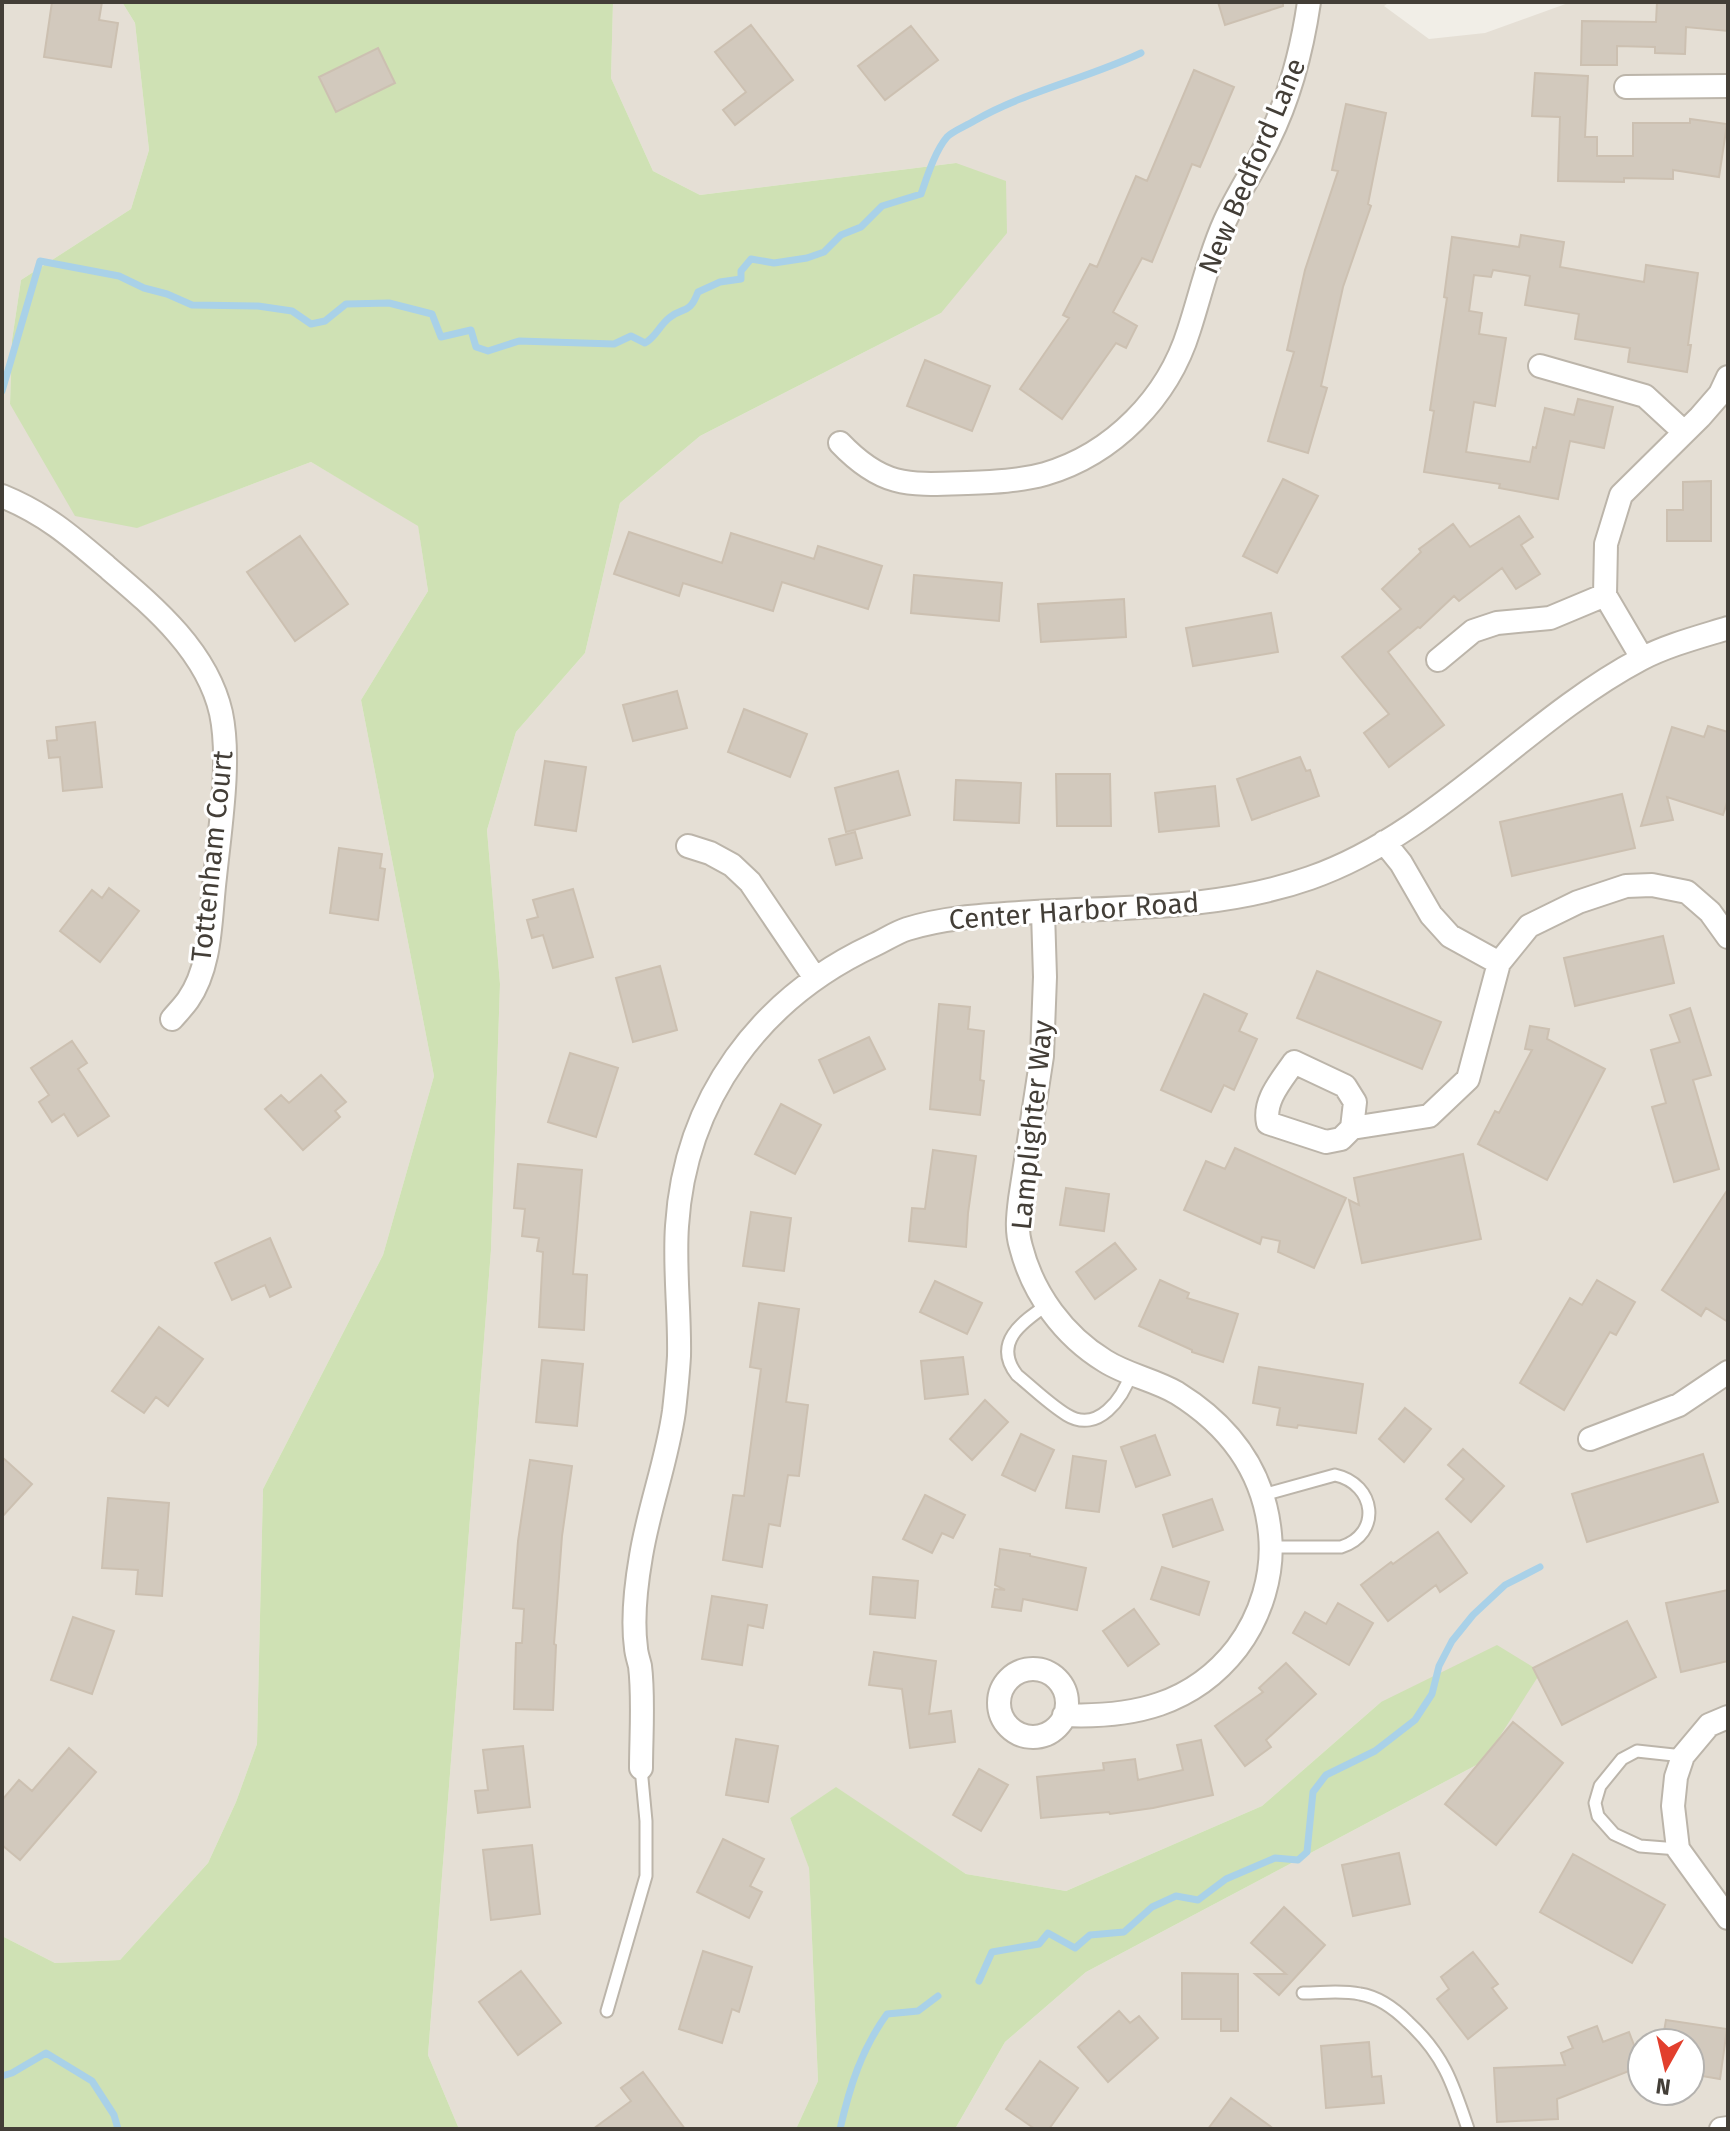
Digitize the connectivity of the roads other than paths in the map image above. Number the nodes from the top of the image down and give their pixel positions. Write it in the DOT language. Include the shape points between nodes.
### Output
graph roads {
  1 [pos="1309,2"];
  2 [pos="1728,86"];
  3 [pos="1626,87"];
  4 [pos="1540,366"];
  5 [pos="1728,377"];
  6 [pos="1684,432"];
  7 [pos="840,443"];
  8 [pos="2,496"];
  9 [pos="1605,595"];
  10 [pos="1728,628"];
  11 [pos="1642,658"];
  12 [pos="1438,660"];
  13 [pos="1384,842"];
  14 [pos="688,846"];
  15 [pos="1043,912"];
  16 [pos="1728,937"];
  17 [pos="1499,963"];
  18 [pos="815,978"];
  19 [pos="172,1019"];
  20 [pos="1352,1128"];
  21 [pos="1047,1305"];
  22 [pos="1728,1372"];
  23 [pos="1131,1373"];
  24 [pos="1590,1439"];
  25 [pos="1263,1495"];
  26 [pos="1271,1547"];
  27 [pos="1064,1715"];
  28 [pos="1728,1717"];
  29 [pos="1683,1756"];
  30 [pos="641,1768"];
  31 [pos="1678,1849"];
  32 [pos="1728,1918"];
  33 [pos="1303,1993"];
  34 [pos="607,2011"];
  35 [pos="1728,2128"];
  36 [pos="1468,2129"];
  37 [pos="1721,2129"];
  1 -- 7 [label="street, New Bedford Lane" via="1292,84 1225,220 1176,365 1132,423 1075,463 1044,474 983,482 905,483 880,476"];
  2 -- 3 [label="street"];
  4 -- 6 [label="street" via="1645,396"];
  5 -- 6 [label="street" via="1720,394"];
  6 -- 9 [label="street" via="1621,495 1606,544"];
  8 -- 19 [label="street, Tottenham Court" via="60,527 133,589 177,632 213,689 225,746 207,947 189,1000"];
  9 -- 11 [label="street"];
  9 -- 12 [label="street" via="1550,618 1473,631"];
  10 -- 11 [label="street, Center Harbor Road"];
  11 -- 13 [label="street, Center Harbor Road"];
  13 -- 15 [label="street, Center Harbor Road" via="1313,877 1239,897"];
  13 -- 17 [label="street" via="1450,936"];
  14 -- 18 [label="street" via="732,865 750,882"];
  15 -- 18 [label="street, Center Harbor Road" via="980,915 901,931"];
  15 -- 21 [label="street, Lamplighter Way" via="1042,1056 1017,1221 1021,1247"];
  16 -- 17 [label="street" via="1687,892 1626,886 1529,926"];
  17 -- 20 [label="street" via="1468,1079 1429,1116"];
  18 -- 30 [label="street, Center Harbor Road" via="781,1005 725,1073 691,1147 682,1186 673,1415 636,1597"];
  21 -- 23 [label="street, Lamplighter Way" via="1083,1347"];
  21 -- 23 [label="lane" via="1028,1317 1008,1344 1017,1375 1079,1419 1106,1414"];
  22 -- 24 [label="street" via="1679,1405"];
  23 -- 25 [label="street, Lamplighter Way" via="1176,1393 1217,1424 1237,1445"];
  25 -- 26 [label="street, Lamplighter Way"];
  25 -- 26 [label="lane" via="1335,1475 1357,1484 1368,1505 1365,1529 1347,1545"];
  26 -- 27 [label="street, Lamplighter Way" via="1260,1608 1245,1636 1206,1680 1158,1706 1093,1717"];
  28 -- 29 [label="street" via="1709,1725"];
  29 -- 31 [label="street" via="1673,1806"];
  29 -- 31 [label="lane" via="1637,1751 1622,1759 1600,1786 1595,1803 1598,1816 1614,1834 1640,1846"];
  30 -- 34 [label="lane" via="646,1876"];
  31 -- 32 [label="street"];
  33 -- 36 [label="lane" via="1359,1994 1396,2011 1441,2060"];
  35 -- 37 [label="street"];
}
